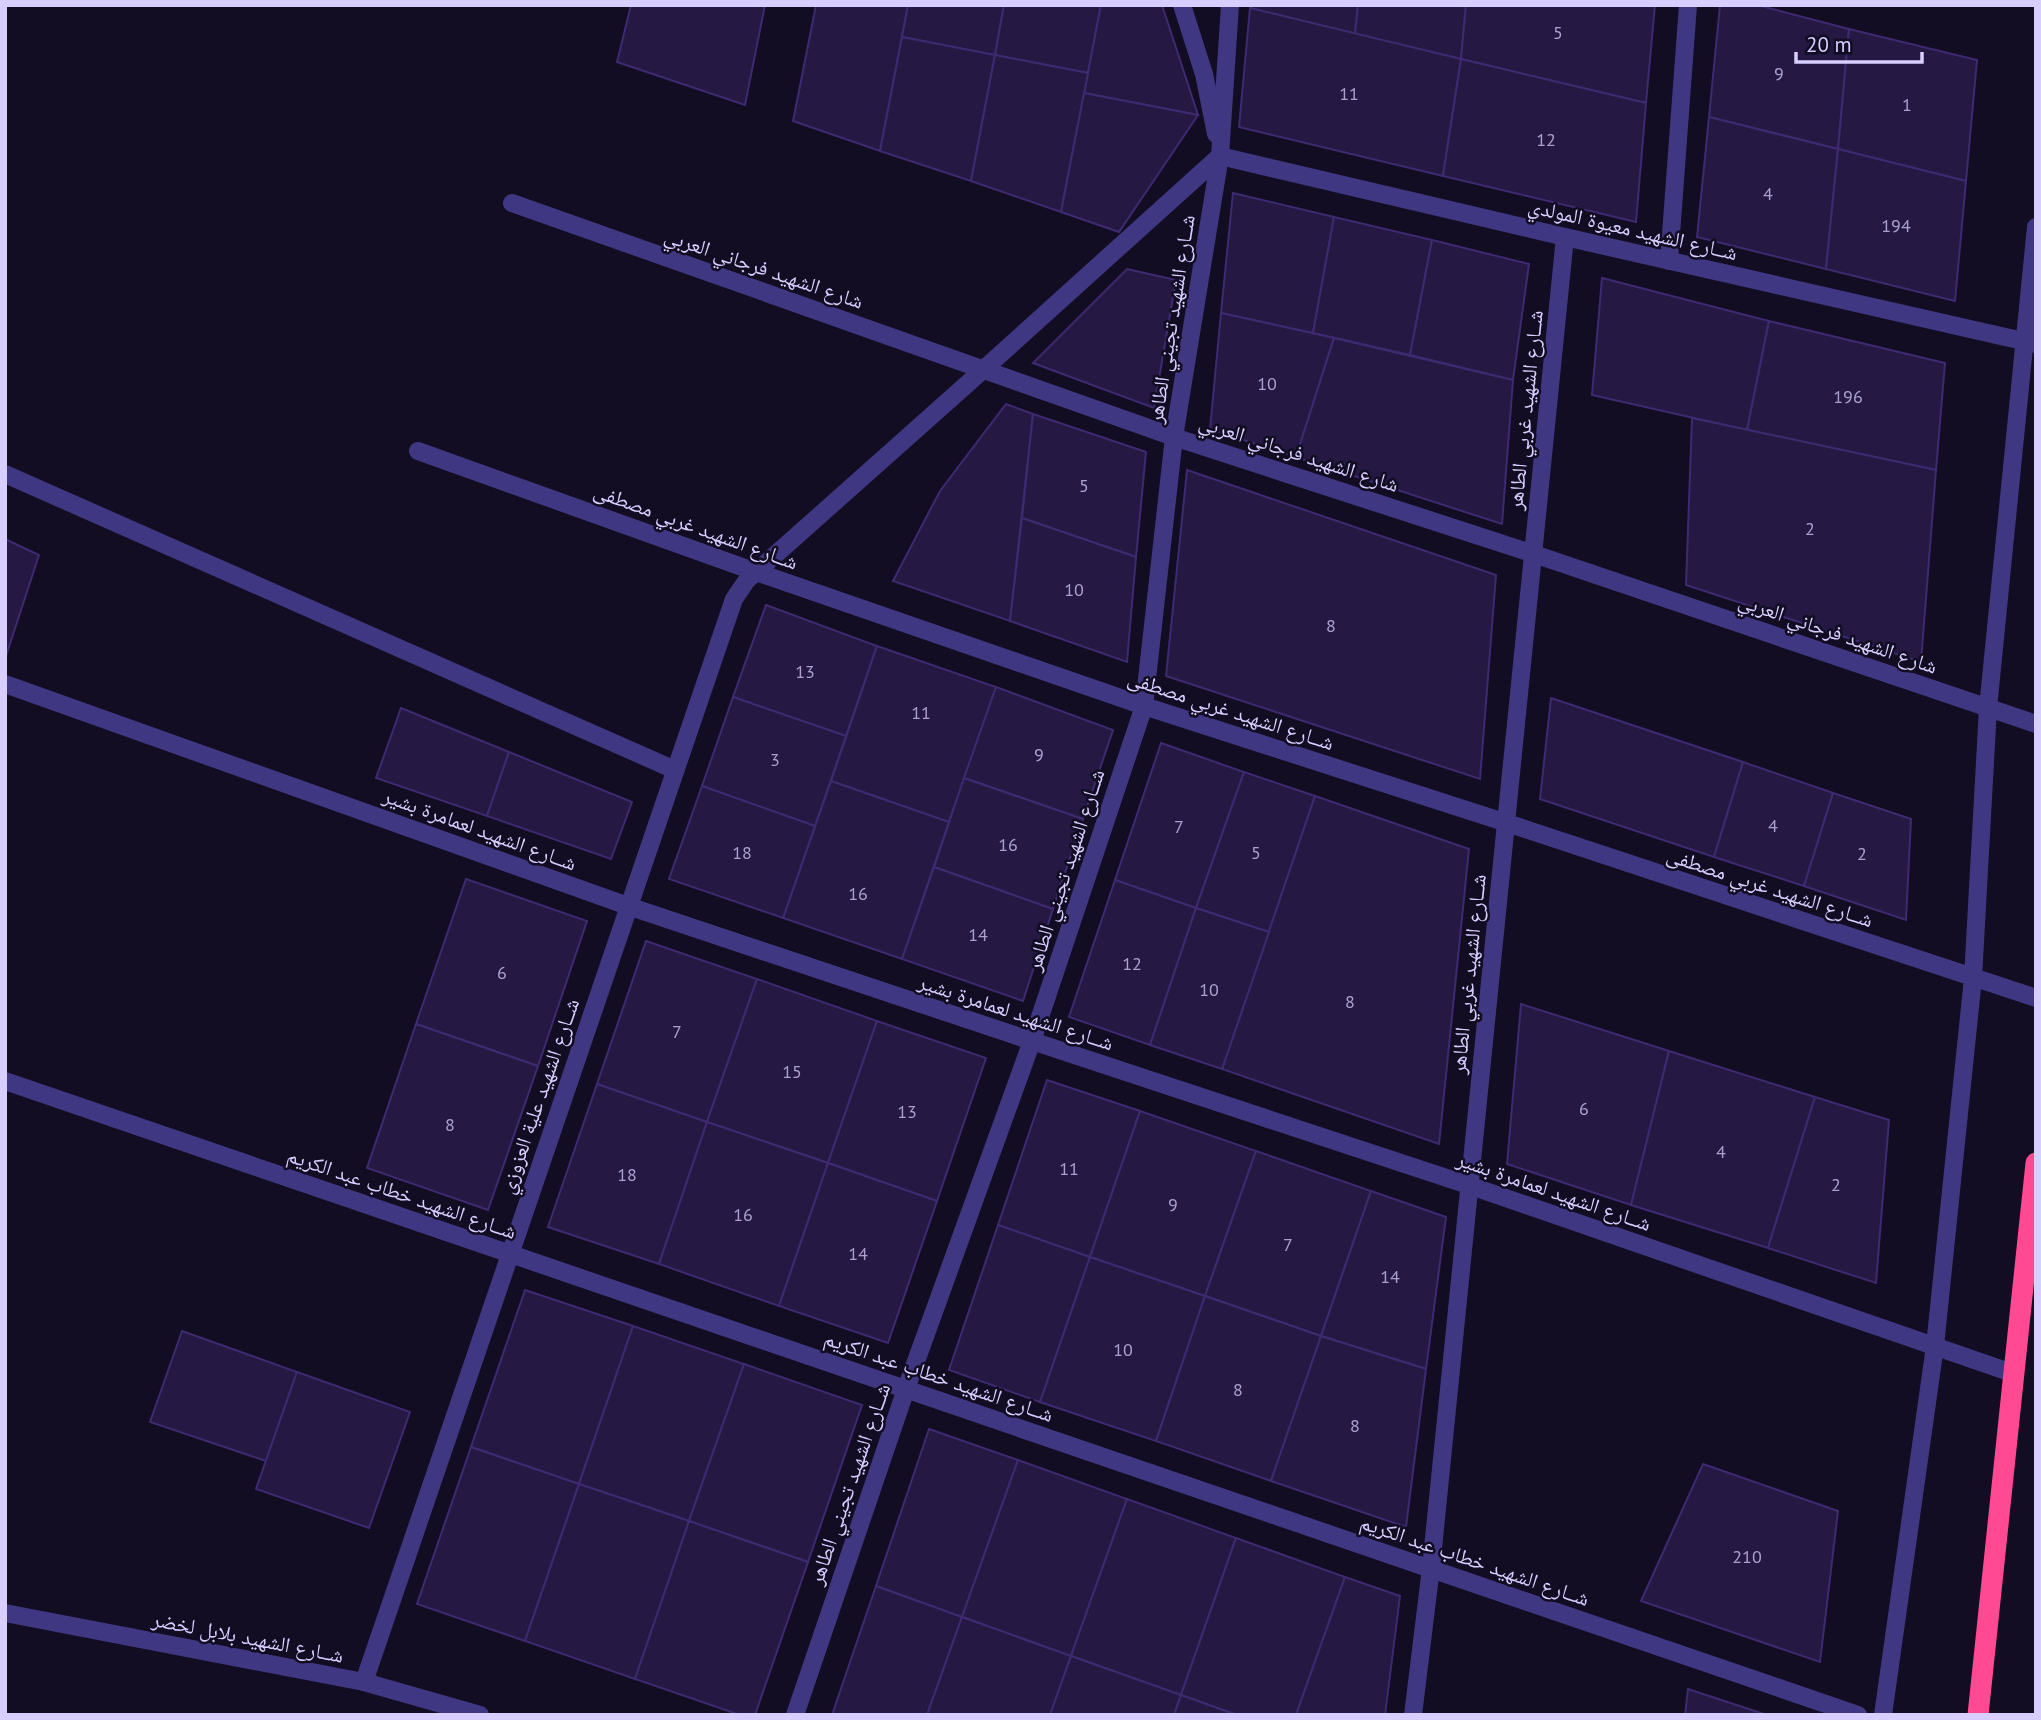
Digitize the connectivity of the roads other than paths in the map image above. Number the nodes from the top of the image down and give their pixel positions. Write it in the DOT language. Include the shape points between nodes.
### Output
graph roads {
  1 [pos="1182,5"];
  2 [pos="1230,5"];
  3 [pos="1688,5"];
  4 [pos="1220,156"];
  5 [pos="512,203"];
  6 [pos="2036,227"];
  7 [pos="1565,237"];
  8 [pos="1669,261"];
  9 [pos="2030,343"];
  10 [pos="984,369"];
  11 [pos="1174,437"];
  12 [pos="418,451"];
  13 [pos="5,474"];
  14 [pos="1534,554"];
  15 [pos="756,572"];
  16 [pos="5,684"];
  17 [pos="1144,706"];
  18 [pos="1988,708"];
  19 [pos="2036,724"];
  20 [pos="675,770"];
  21 [pos="1507,823"];
  22 [pos="628,905"];
  23 [pos="1973,978"];
  24 [pos="2036,998"];
  25 [pos="1032,1041"];
  26 [pos="5,1081"];
  27 [pos="2036,1163"];
  28 [pos="1468,1185"];
  29 [pos="509,1254"];
  30 [pos="1935,1346"];
  31 [pos="2015,1374"];
  32 [pos="906,1389"];
  33 [pos="1431,1568"];
  34 [pos="5,1613"];
  35 [pos="364,1682"];
  36 [pos="480,1715"];
  37 [pos="795,1715"];
  38 [pos="1413,1715"];
  39 [pos="1858,1715"];
  40 [pos="1884,1715"];
  41 [pos="1978,1715"];
  1 -- 4 [label="street" via="1204,74"];
  2 -- 4 [label="street, شــارع الشهيد تجيني الطاهر"];
  3 -- 8 [label="street"];
  4 -- 7 [label="street, شــارع الشهيد معيوة المولدي"];
  4 -- 10 [label="street, شــارع الشهيد علية العزوزي"];
  4 -- 11 [label="street, شــارع الشهيد تجيني الطاهر"];
  5 -- 10 [label="street, شارع الشهيد فرجاني العربي"];
  6 -- 9 [label="street"];
  7 -- 8 [label="street, شــارع الشهيد معيوة المولدي"];
  7 -- 14 [label="street, شــارع الشهيد غربي الطاهر"];
  8 -- 9 [label="street, شــارع الشهيد معيوة المولدي"];
  9 -- 18 [label="street"];
  10 -- 11 [label="street, شارع الشهيد فرجاني العربي"];
  10 -- 15 [label="street, شــارع الشهيد علية العزوزي"];
  11 -- 14 [label="street, شارع الشهيد فرجاني العربي"];
  11 -- 17 [label="street, شــارع الشهيد تجيني الطاهر"];
  12 -- 15 [label="street, شــارع الشهيد غربي مصطفى"];
  13 -- 20 [label="street"];
  14 -- 18 [label="street, شارع الشهيد فرجاني العربي"];
  14 -- 21 [label="street, شــارع الشهيد غربي الطاهر"];
  15 -- 17 [label="street, شــارع الشهيد غربي مصطفى"];
  15 -- 20 [label="street, شــارع الشهيد علية العزوزي" via="734,599"];
  16 -- 22 [label="street, شــارع الشهيد لعمامرة بشير"];
  17 -- 21 [label="street, شــارع الشهيد غربي مصطفى"];
  17 -- 25 [label="street, شــارع الشهيد تجيني الطاهر"];
  18 -- 19 [label="street, شارع الشهيد فرجاني العربي"];
  18 -- 23 [label="street"];
  20 -- 22 [label="street, شــارع الشهيد علية العزوزي"];
  21 -- 23 [label="street, شــارع الشهيد غربي مصطفى"];
  21 -- 28 [label="street, شــارع الشهيد غربي الطاهر"];
  22 -- 25 [label="street, شــارع الشهيد لعمامرة بشير"];
  22 -- 29 [label="street, شــارع الشهيد علية العزوزي"];
  23 -- 24 [label="street, شــارع الشهيد غربي مصطفى"];
  23 -- 30 [label="street"];
  25 -- 28 [label="street, شــارع الشهيد لعمامرة بشير"];
  25 -- 32 [label="street, شــارع الشهيد تجيني الطاهر"];
  26 -- 29 [label="street, شــارع الشهيد خطاب عبد الكريم"];
  27 -- 31 [label="highway"];
  28 -- 30 [label="street, شــارع الشهيد لعمامرة بشير"];
  28 -- 33 [label="street, شــارع الشهيد غربي الطاهر"];
  29 -- 32 [label="street, شــارع الشهيد خطاب عبد الكريم"];
  29 -- 35 [label="street, شــارع الشهيد علية العزوزي"];
  30 -- 31 [label="street, شــارع الشهيد لعمامرة بشير"];
  30 -- 40 [label="street"];
  31 -- 41 [label="highway"];
  32 -- 33 [label="street, شــارع الشهيد خطاب عبد الكريم"];
  32 -- 37 [label="street, شــارع الشهيد تجيني الطاهر"];
  33 -- 38 [label="street, شــارع الشهيد غربي الطاهر"];
  33 -- 39 [label="street, شــارع الشهيد خطاب عبد الكريم"];
  34 -- 35 [label="street, شــارع الشهيد بلابل لخضر"];
  35 -- 36 [label="street, شــارع الشهيد بلابل لخضر"];
}
